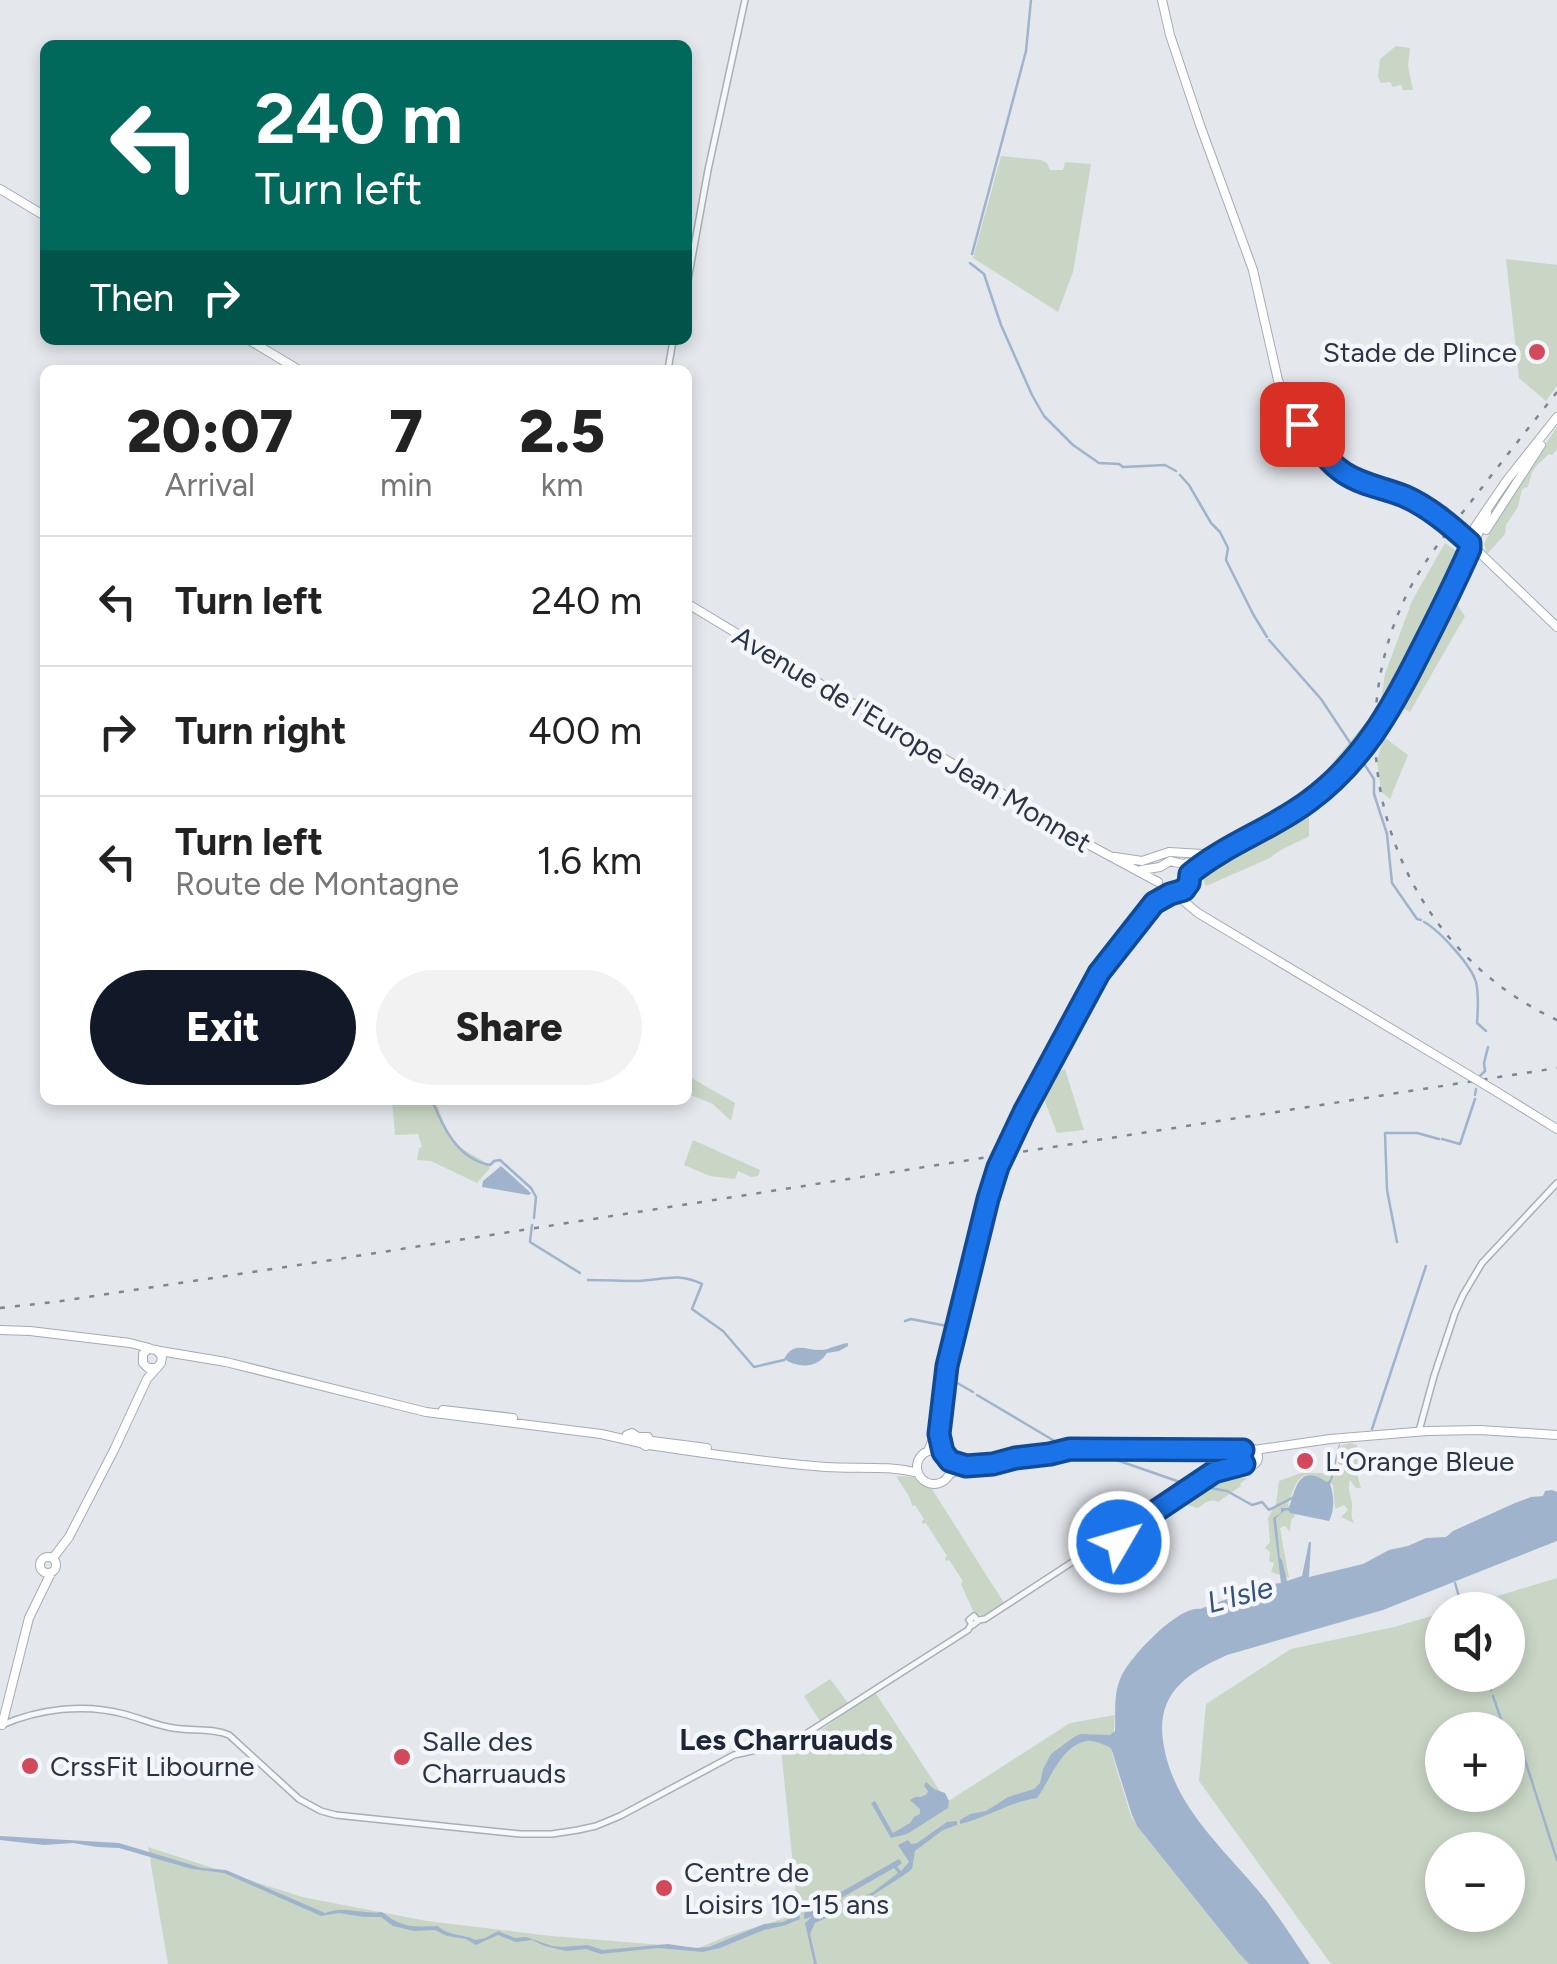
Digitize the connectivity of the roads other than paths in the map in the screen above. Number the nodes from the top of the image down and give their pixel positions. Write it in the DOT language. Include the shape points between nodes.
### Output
graph roads {
  1 [pos="745,0"];
  2 [pos="1162,0"];
  3 [pos="0,189"];
  4 [pos="40,213"];
  5 [pos="692,258"];
  6 [pos="257,345"];
  7 [pos="290,365"];
  8 [pos="1557,419"];
  9 [pos="1487,513"];
  10 [pos="1475,528"];
  11 [pos="1457,531"];
  12 [pos="1481,538"];
  13 [pos="1472,545"];
  14 [pos="1464,553"];
  15 [pos="1485,558"];
  16 [pos="1468,564"];
  17 [pos="1456,580"];
  18 [pos="692,606"];
  19 [pos="1557,627"];
  20 [pos="1418,656"];
  21 [pos="1237,844"];
  22 [pos="1104,854"];
  23 [pos="1217,854"];
  24 [pos="1183,864"];
  25 [pos="1160,868"];
  26 [pos="1138,870"];
  27 [pos="1190,874"];
  28 [pos="1158,884"];
  29 [pos="1188,886"];
  30 [pos="1172,894"];
  31 [pos="1154,903"];
  32 [pos="1198,913"];
  33 [pos="1557,1129"];
  34 [pos="1557,1182"];
  35 [pos="0,1330"];
  36 [pos="130,1342"];
  37 [pos="157,1357"];
  38 [pos="144,1361"];
  39 [pos="146,1379"];
  40 [pos="942,1392"];
  41 [pos="1419,1431"];
  42 [pos="1557,1435"];
  43 [pos="928,1451"];
  44 [pos="943,1452"];
  45 [pos="1256,1454"];
  46 [pos="1240,1459"];
  47 [pos="918,1461"];
  48 [pos="950,1461"];
  49 [pos="967,1466"];
  50 [pos="890,1469"];
  51 [pos="918,1473"];
  52 [pos="950,1474"];
  53 [pos="53,1558"];
  54 [pos="47,1572"];
  55 [pos="4,1720"];
  1 -- 5 [label="street"];
  2 -- 11 [label="main road" via="1254,270 1286,400 1334,465 1423,506"];
  3 -- 4 [label="main road"];
  6 -- 7 [label="main road"];
  8 -- 9 [label="main road"];
  8 -- 12 [label="main road"];
  9 -- 10 [label="main road"];
  9 -- 13 [label="main road"];
  10 -- 11 [label="main road"];
  10 -- 13 [label="main road"];
  11 -- 13 [label="main road"];
  11 -- 14 [label="main road"];
  12 -- 13 [label="main road"];
  12 -- 15 [label="main road"];
  13 -- 14 [label="main road"];
  13 -- 15 [label="main road"];
  13 -- 16 [label="main road"];
  13 -- 17 [label="main road"];
  14 -- 20 [label="main road"];
  15 -- 16 [label="main road"];
  15 -- 19 [label="main road"];
  16 -- 17 [label="main road"];
  17 -- 20 [label="main road"];
  18 -- 22 [label="main road, Avenue de l'Europe Jean Monnet"];
  20 -- 21 [label="main road, bridge" via="1354,760 1310,800"];
  21 -- 22 [label="main road" via="1142,861"];
  21 -- 23 [label="main road"];
  22 -- 26 [label="main road, Avenue de l'Europe Jean Monnet"];
  23 -- 24 [label="main road"];
  23 -- 27 [label="main road"];
  24 -- 25 [label="main road" via="1170,861"];
  24 -- 27 [label="main road"];
  25 -- 26 [label="main road"];
  25 -- 28 [label="main road"];
  26 -- 28 [label="main road, Avenue de l'Europe Jean Monnet"];
  27 -- 29 [label="main road"];
  28 -- 30 [label="main road"];
  28 -- 31 [label="main road"];
  29 -- 30 [label="main road"];
  29 -- 32 [label="main road"];
  30 -- 31 [label="main road"];
  30 -- 32 [label="main road"];
  31 -- 40 [label="main road, bridge" via="1099,973 998,1167"];
  32 -- 33 [label="main road, bridge"];
  34 -- 41 [label="street" via="1482,1263 1463,1295"];
  35 -- 36 [label="main road"];
  36 -- 37 [label="main road"];
  36 -- 38 [label="main road"];
  37 -- 38 [label="main road"];
  37 -- 38 [label="main road" via="145,1351"];
  37 -- 39 [label="main road"];
  37 -- 50 [label="main road" via="240,1367 451,1416 628,1437 646,1446 664,1441 795,1464"];
  38 -- 39 [label="main road"];
  39 -- 53 [label="main road"];
  40 -- 43 [label="main road"];
  40 -- 44 [label="main road"];
  41 -- 42 [label="main road"];
  41 -- 45 [label="main road"];
  43 -- 44 [label="main road"];
  43 -- 47 [label="main road"];
  44 -- 48 [label="main road"];
  45 -- 46 [label="main road" via="1249,1448"];
  45 -- 46 [label="main road" via="1252,1466"];
  46 -- 49 [label="main road" via="1215,1450 1126,1449"];
  46 -- 55 [label="street" via="985,1619 970,1617 968,1630 790,1744 734,1756 602,1824 552,1834 358,1818 321,1811 287,1790 219,1731 169,1728 94,1708"];
  47 -- 50 [label="main road"];
  47 -- 51 [label="main road"];
  48 -- 49 [label="main road"];
  48 -- 52 [label="main road"];
  49 -- 52 [label="main road"];
  50 -- 51 [label="main road"];
  51 -- 52 [label="main road" via="932,1484"];
  53 -- 54 [label="main road" via="57,1566"];
  53 -- 54 [label="main road" via="41,1560"];
  54 -- 55 [label="main road"];
}
